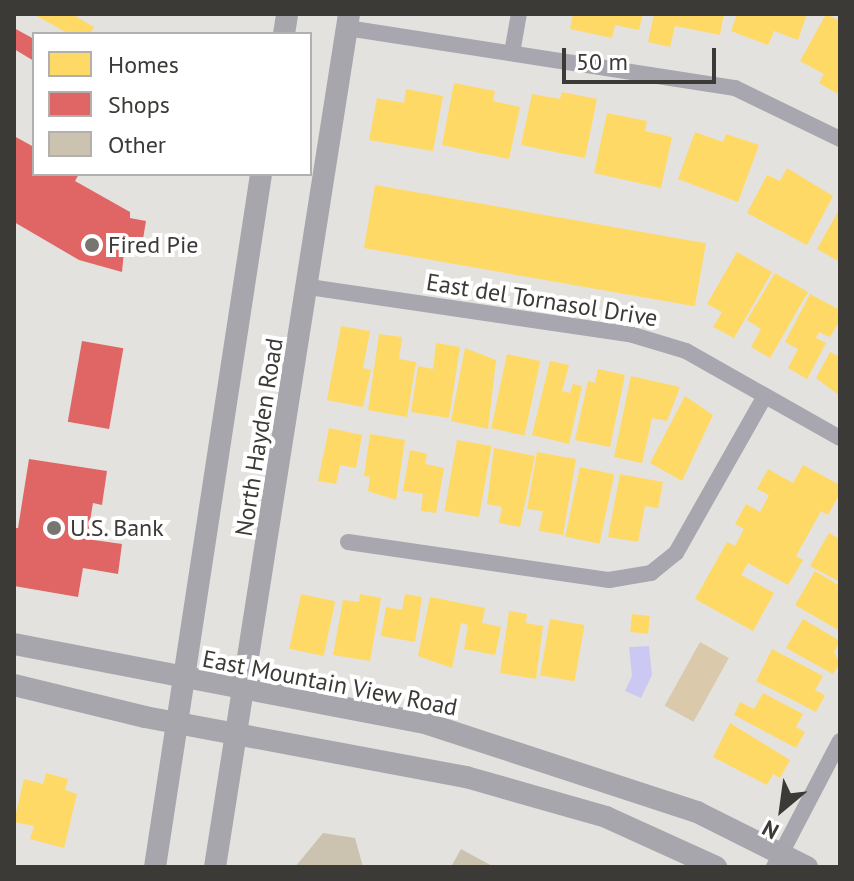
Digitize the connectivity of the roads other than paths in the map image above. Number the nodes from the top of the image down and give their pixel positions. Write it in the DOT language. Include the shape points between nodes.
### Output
graph roads {
  1 [pos="519,14"];
  2 [pos="348,21"];
  3 [pos="512,53"];
  4 [pos="840,139"];
  5 [pos="261,176"];
  6 [pos="309,287"];
  7 [pos="765,396"];
  8 [pos="840,438"];
  9 [pos="348,542"];
  10 [pos="14,644"];
  11 [pos="183,680"];
  12 [pos="14,685"];
  13 [pos="245,691"];
  14 [pos="177,723"];
  15 [pos="238,733"];
  16 [pos="840,741"];
  17 [pos="778,860"];
  18 [pos="155,867"];
  19 [pos="215,867"];
  20 [pos="716,867"];
  21 [pos="807,867"];
  1 -- 3 [label="street"];
  2 -- 3 [label="street"];
  2 -- 6 [label="main road, North Hayden Road"];
  3 -- 4 [label="street" via="735,88"];
  5 -- 11 [label="main road, North Hayden Road"];
  6 -- 7 [label="street, East del Tornasol Drive" via="633,335 686,351"];
  6 -- 13 [label="main road, North Hayden Road"];
  7 -- 8 [label="street, East del Tornasol Drive"];
  7 -- 9 [label="street" via="676,553 651,573 609,580"];
  10 -- 11 [label="main road, East Mountain View Road"];
  11 -- 13 [label="main road, East Mountain View Road"];
  11 -- 14 [label="main road, North Hayden Road"];
  12 -- 14 [label="main road"];
  13 -- 15 [label="main road, North Hayden Road"];
  13 -- 17 [label="main road, East Mountain View Road" via="428,724 697,812"];
  14 -- 15 [label="main road"];
  14 -- 18 [label="main road, North Hayden Road"];
  15 -- 19 [label="main road, North Hayden Road"];
  15 -- 20 [label="main road" via="466,777 606,817"];
  16 -- 17 [label="street"];
  17 -- 21 [label="main road, East Mountain View Road"];
}
